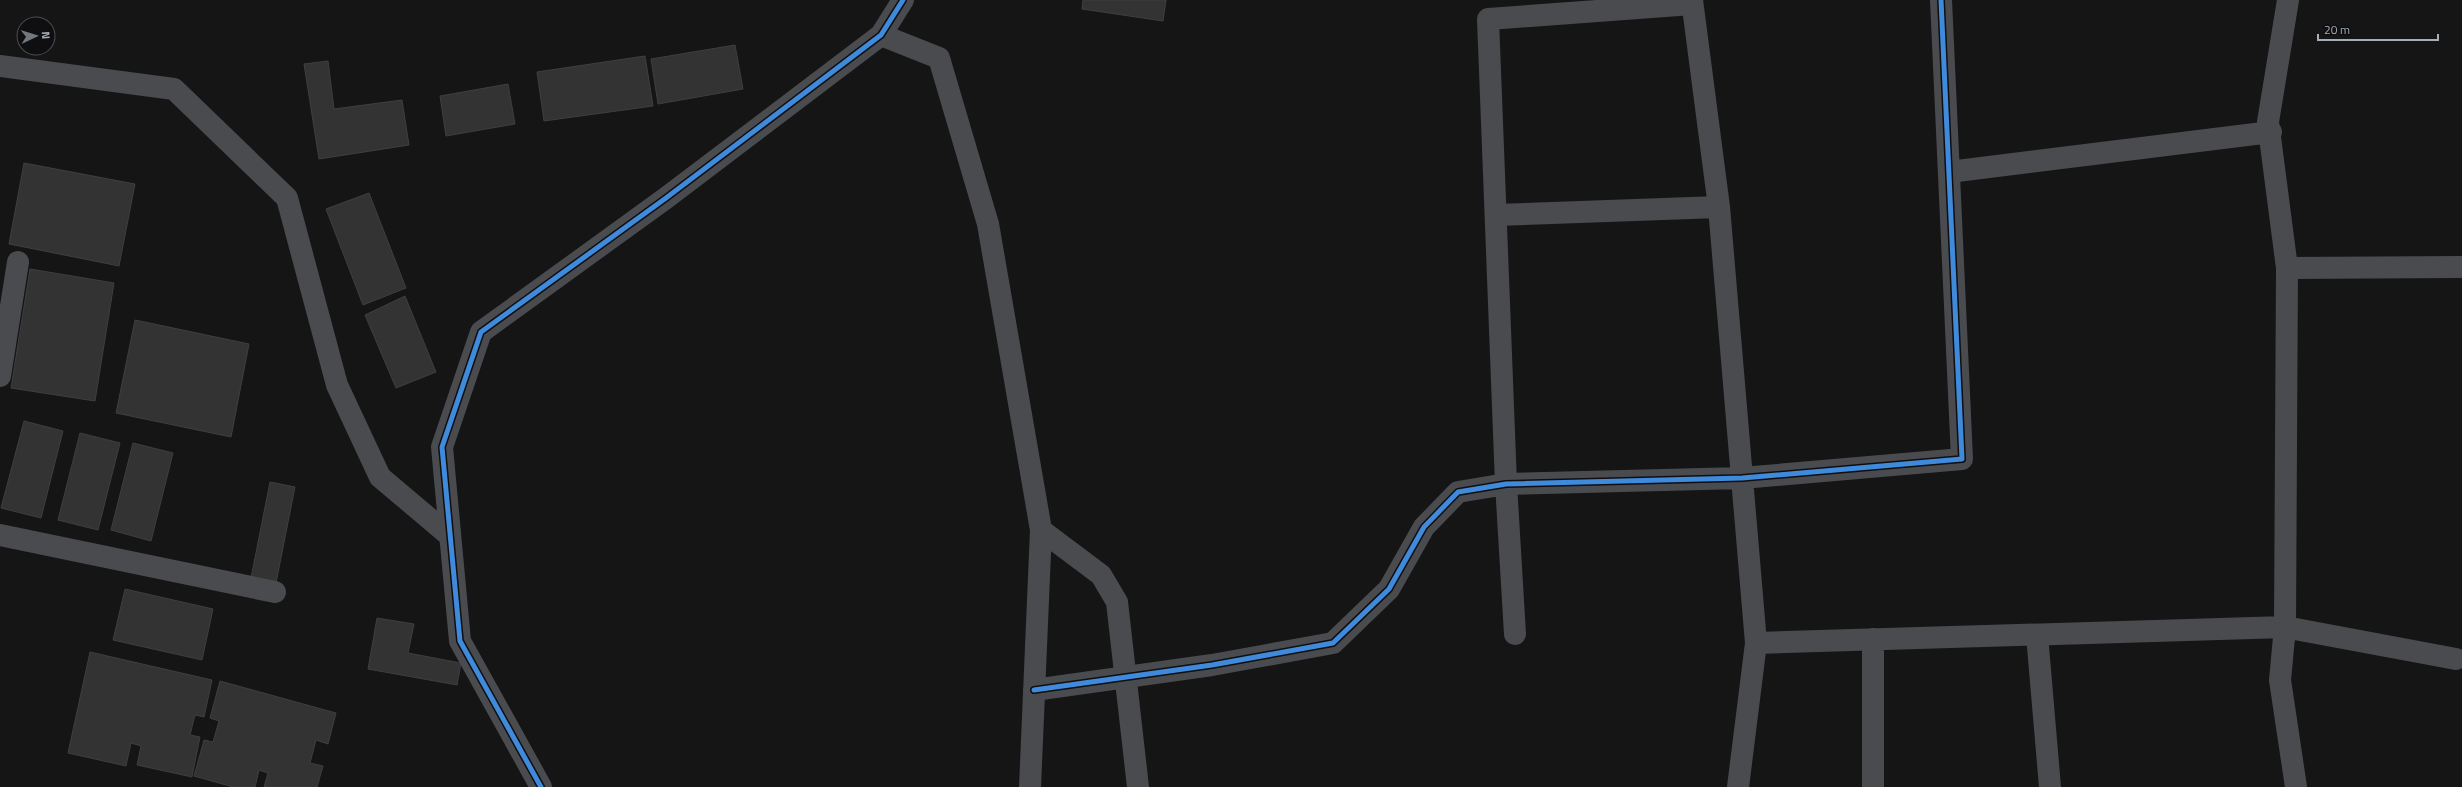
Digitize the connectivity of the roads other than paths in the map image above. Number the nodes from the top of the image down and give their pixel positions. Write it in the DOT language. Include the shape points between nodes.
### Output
graph roads {
  1 [pos="903,0"];
  2 [pos="1941,0"];
  3 [pos="2288,0"];
  4 [pos="1692,2"];
  5 [pos="881,35"];
  6 [pos="0,66"];
  7 [pos="2271,132"];
  8 [pos="1949,172"];
  9 [pos="1719,207"];
  10 [pos="1496,215"];
  11 [pos="18,262"];
  12 [pos="2462,267"];
  13 [pos="2287,268"];
  14 [pos="0,376"];
  15 [pos="1742,478"];
  16 [pos="1506,484"];
  17 [pos="1041,530"];
  18 [pos="0,535"];
  19 [pos="450,536"];
  20 [pos="275,592"];
  21 [pos="2284,627"];
  22 [pos="1515,634"];
  23 [pos="2037,635"];
  24 [pos="1873,639"];
  25 [pos="1756,643"];
  26 [pos="2460,654"];
  27 [pos="1126,677"];
  28 [pos="1034,690"];
  29 [pos="541,787"];
  30 [pos="1030,787"];
  31 [pos="1138,787"];
  32 [pos="1738,787"];
  33 [pos="1873,787"];
  34 [pos="2050,787"];
  35 [pos="2290,787"];
  1 -- 5 [label="street"];
  2 -- 8 [label="street"];
  3 -- 7 [label="street" via="2268,122"];
  4 -- 9 [label="street"];
  4 -- 10 [label="street" via="1488,19"];
  5 -- 17 [label="street" via="939,58 988,224"];
  5 -- 19 [label="street" via="666,198 481,332 442,447"];
  6 -- 19 [label="street" via="174,89 287,198 337,385 380,477"];
  7 -- 8 [label="street"];
  7 -- 13 [label="street"];
  8 -- 15 [label="street" via="1962,458"];
  9 -- 10 [label="street"];
  9 -- 15 [label="street"];
  10 -- 16 [label="street"];
  11 -- 14 [label="street"];
  12 -- 13 [label="street"];
  13 -- 21 [label="street"];
  15 -- 16 [label="street"];
  15 -- 25 [label="street"];
  16 -- 22 [label="street"];
  16 -- 27 [label="street" via="1458,492 1424,527 1389,589 1333,643 1212,665"];
  17 -- 27 [label="street" via="1101,575 1117,602"];
  17 -- 28 [label="street"];
  18 -- 20 [label="street"];
  19 -- 29 [label="street" via="460,641"];
  21 -- 23 [label="street"];
  21 -- 26 [label="street"];
  21 -- 35 [label="street" via="2280,680"];
  23 -- 24 [label="street"];
  23 -- 34 [label="street"];
  24 -- 25 [label="street"];
  24 -- 33 [label="street"];
  25 -- 32 [label="street"];
  27 -- 28 [label="street"];
  27 -- 31 [label="street"];
  28 -- 30 [label="street"];
}
